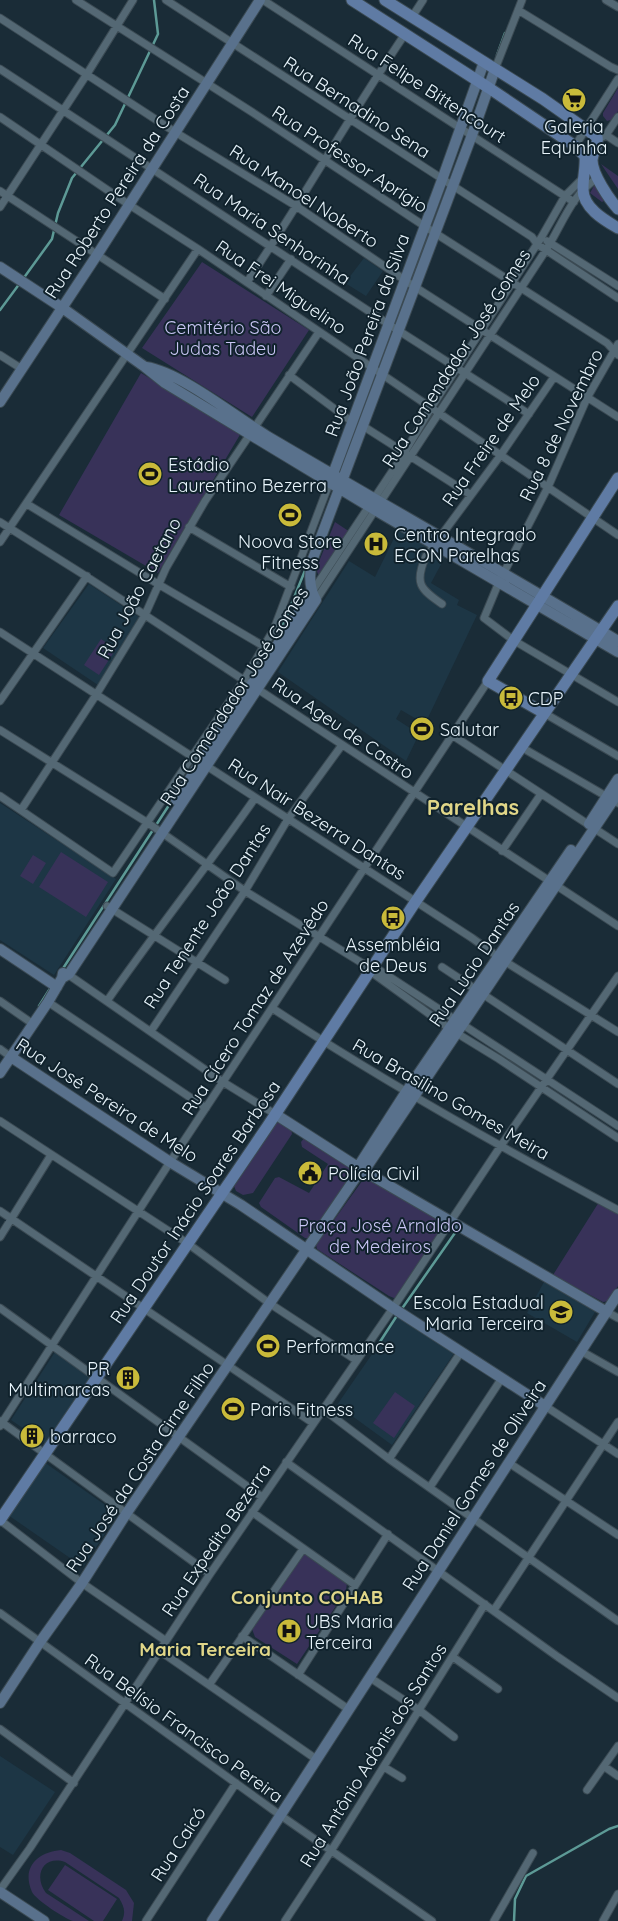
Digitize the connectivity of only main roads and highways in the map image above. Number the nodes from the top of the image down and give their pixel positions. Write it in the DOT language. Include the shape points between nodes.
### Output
graph roads {
  1 [pos="352,0"];
  2 [pos="385,0"];
  3 [pos="584,150"];
  4 [pos="618,209"];
  5 [pos="618,228"];
  6 [pos="618,478"];
  7 [pos="618,606"];
  8 [pos="544,712"];
  9 [pos="0,1520"];
  1 -- 3 [label="main road"];
  2 -- 3 [label="main road" via="602,137"];
  3 -- 4 [label="main road"];
  3 -- 5 [label="main road" via="584,196 592,210"];
  6 -- 8 [label="main road" via="488,681"];
  7 -- 8 [label="main road, Rua Doutor Inácio Soares Barbosa"];
  8 -- 9 [label="main road, Rua Doutor Inácio Soares Barbosa" via="416,902 368,967 324,1042"];
}
